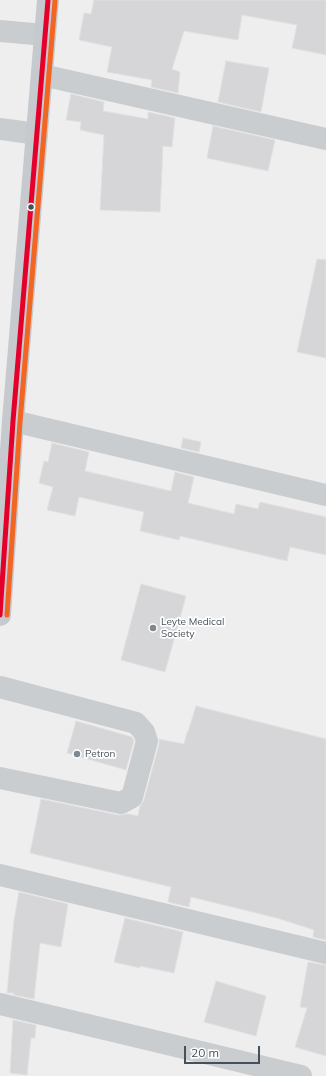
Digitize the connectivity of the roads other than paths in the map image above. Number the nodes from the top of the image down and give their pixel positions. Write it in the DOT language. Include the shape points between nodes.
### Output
graph roads {
  1 [pos="48,0"];
  2 [pos="0,31"];
  3 [pos="45,35"];
  4 [pos="42,75"];
  5 [pos="0,130"];
  6 [pos="37,134"];
  7 [pos="326,140"];
  8 [pos="13,421"];
  9 [pos="326,495"];
  10 [pos="4,507"];
  11 [pos="0,615"];
  12 [pos="0,687"];
  13 [pos="0,778"];
  14 [pos="0,875"];
  15 [pos="326,953"];
  16 [pos="0,1004"];
  17 [pos="301,1076"];
  1 -- 3 [label="main road"];
  2 -- 3 [label="street"];
  3 -- 4 [label="main road"];
  4 -- 6 [label="main road"];
  4 -- 7 [label="street"];
  5 -- 6 [label="street"];
  6 -- 8 [label="main road"];
  8 -- 9 [label="street"];
  8 -- 10 [label="main road"];
  10 -- 11 [label="main road"];
  12 -- 13 [label="street" via="136,723 144,732 147,742 132,797 121,803"];
  14 -- 15 [label="street"];
  16 -- 17 [label="street"];
}
